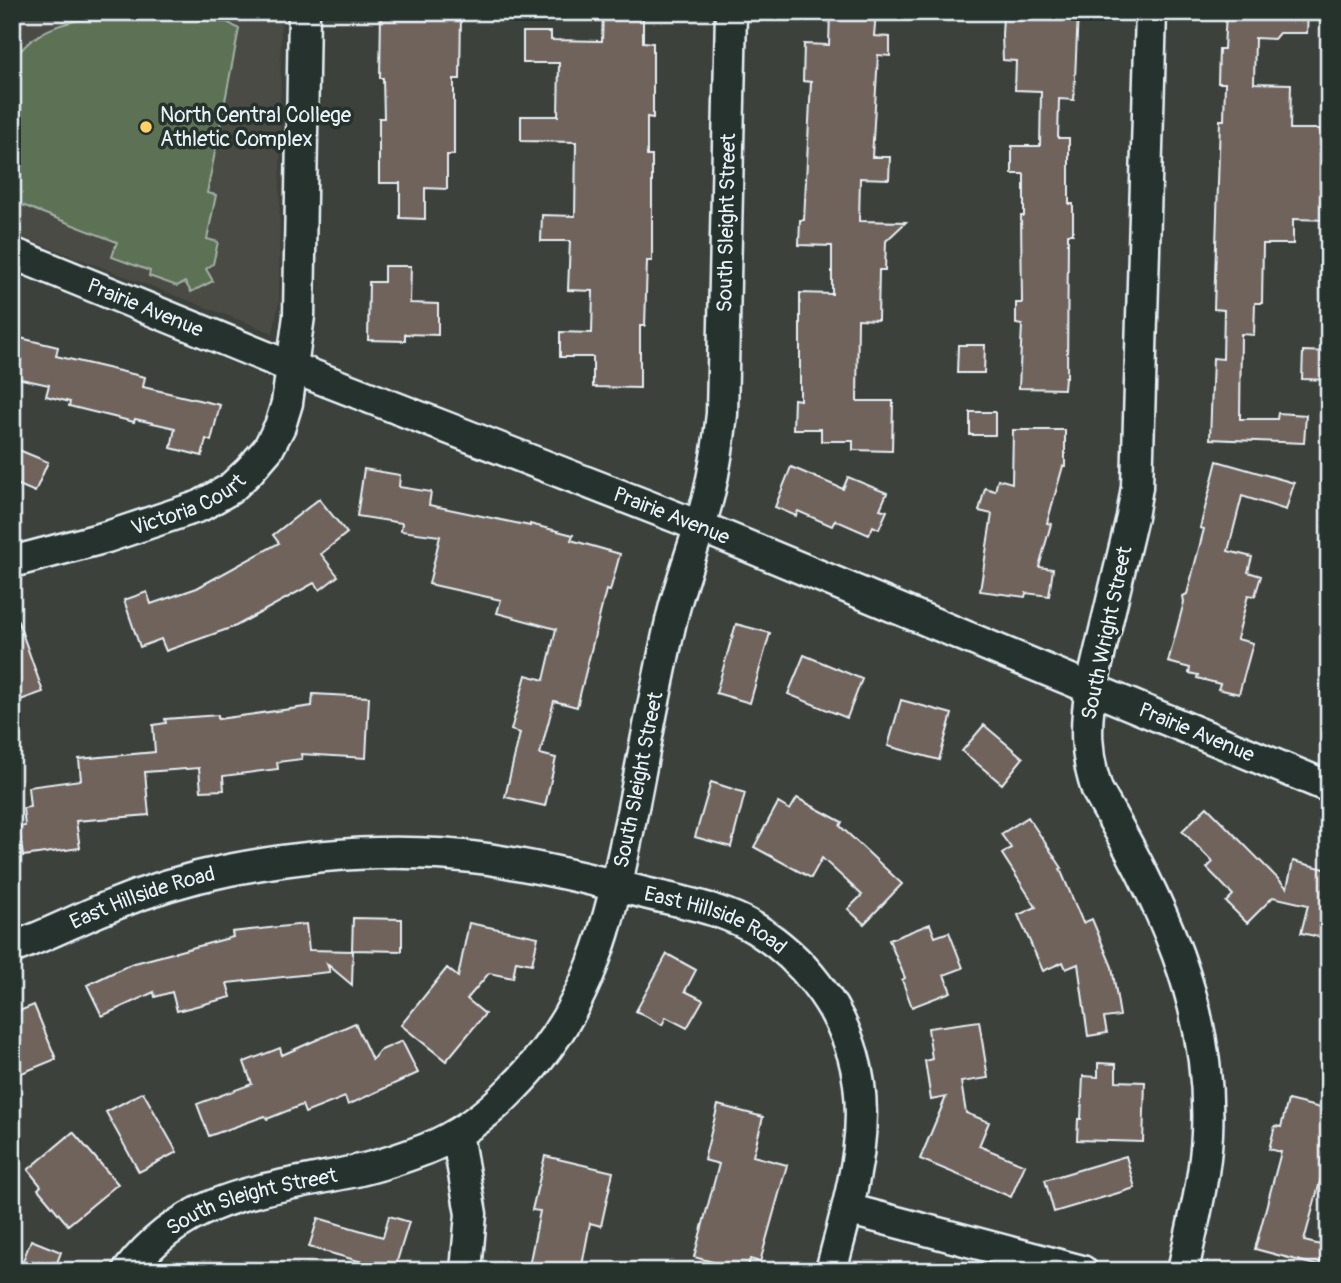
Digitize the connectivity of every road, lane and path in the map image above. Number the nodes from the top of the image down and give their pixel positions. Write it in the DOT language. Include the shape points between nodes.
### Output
graph roads {
  1 [pos="304,12"];
  2 [pos="731,12"];
  3 [pos="1151,12"];
  4 [pos="12,253"];
  5 [pos="291,367"];
  6 [pos="699,526"];
  7 [pos="12,562"];
  8 [pos="1091,689"];
  9 [pos="1329,787"];
  10 [pos="617,886"];
  11 [pos="12,948"];
  12 [pos="457,1134"];
  13 [pos="847,1209"];
  14 [pos="128,1271"];
  15 [pos="466,1271"];
  16 [pos="831,1271"];
  17 [pos="1082,1271"];
  18 [pos="1183,1271"];
  1 -- 5 [label="street, Victoria Court" via="299,316"];
  2 -- 6 [label="street, South Sleight Street" via="722,414 717,458"];
  3 -- 8 [label="street, South Wright Street" via="1139,459 1132,517"];
  4 -- 5 [label="street, Prairie Avenue"];
  5 -- 6 [label="street, Prairie Avenue"];
  5 -- 7 [label="street, Victoria Court" via="280,426 268,449 230,489 173,516"];
  6 -- 8 [label="street, Prairie Avenue"];
  6 -- 10 [label="street, South Sleight Street" via="672,620"];
  8 -- 9 [label="street, Prairie Avenue"];
  8 -- 18 [label="street, South Wright Street" via="1089,767 1166,923 1202,1036 1207,1135"];
  10 -- 11 [label="street, East Hillside Road" via="462,856 359,853 309,857 227,870 150,891"];
  10 -- 12 [label="street, South Sleight Street" via="581,995 559,1034 501,1101"];
  10 -- 13 [label="street, East Hillside Road" via="738,920 782,947 818,985 853,1055 860,1093 860,1142"];
  12 -- 14 [label="street, South Sleight Street" via="363,1170 226,1200 163,1233"];
  12 -- 15 [label="street" via="471,1214"];
  13 -- 16 [label="street, East Hillside Road"];
  13 -- 17 [label="street"];
}
